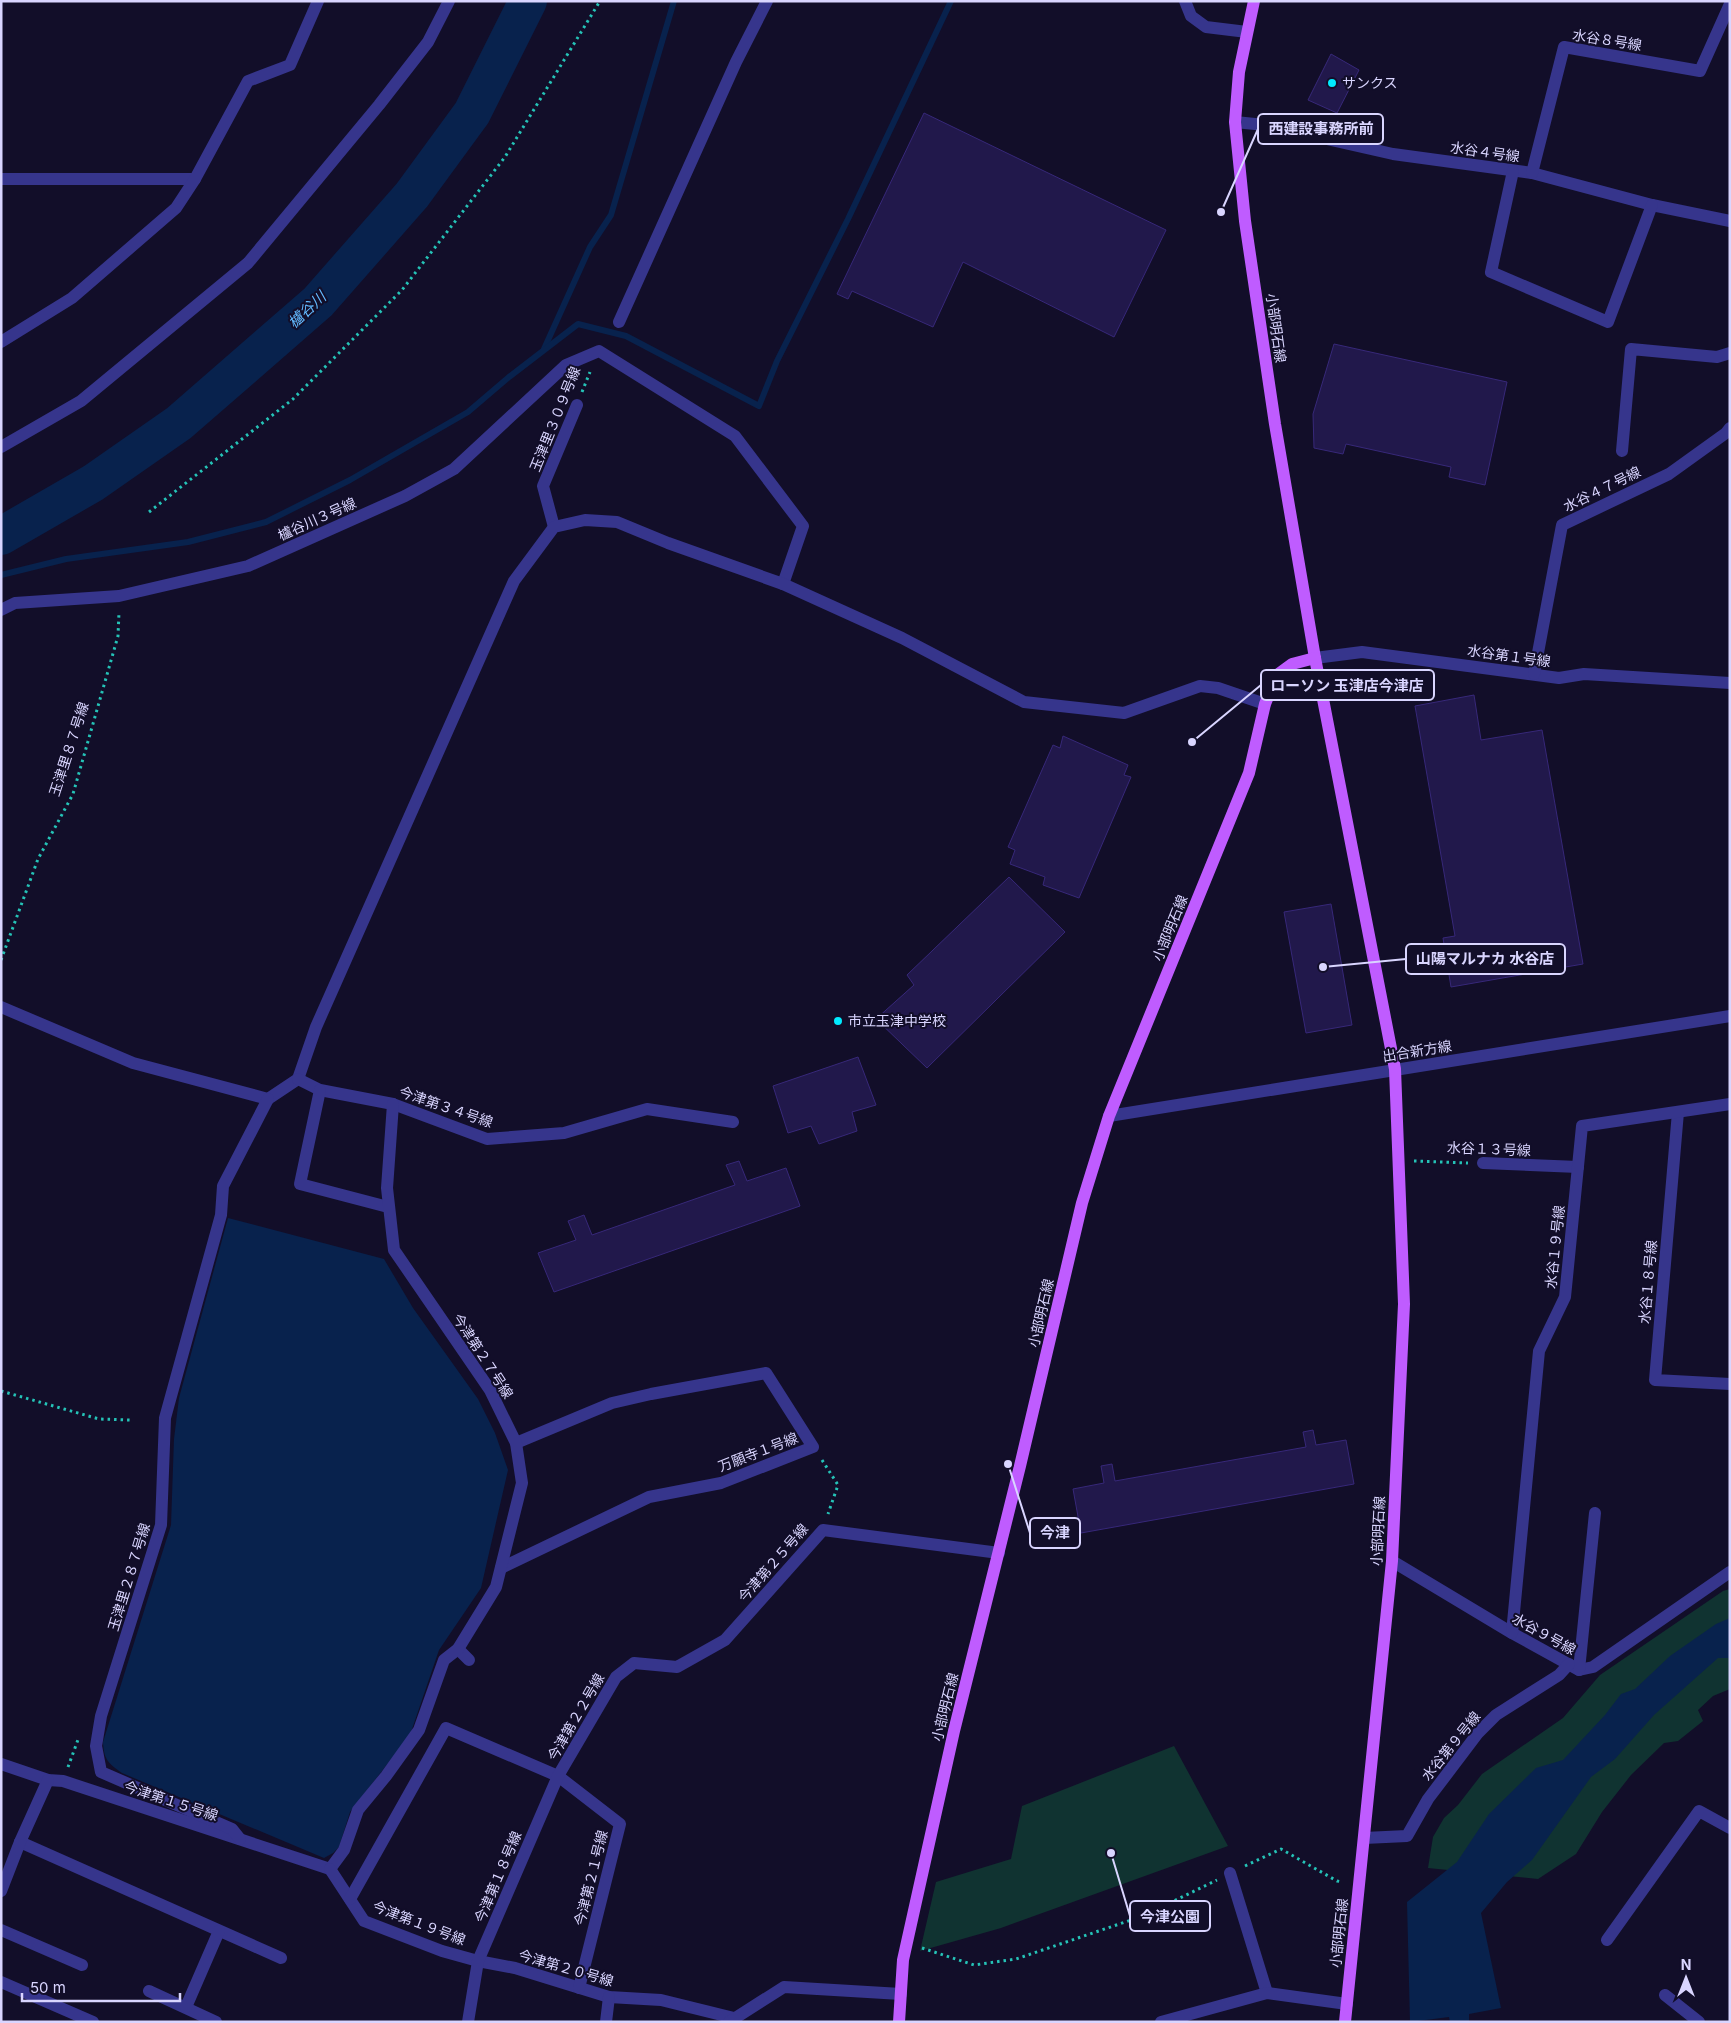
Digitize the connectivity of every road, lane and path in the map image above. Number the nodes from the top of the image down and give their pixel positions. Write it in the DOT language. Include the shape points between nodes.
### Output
graph roads {
  1 [pos="318,1"];
  2 [pos="449,1"];
  3 [pos="600,1"];
  4 [pos="768,1"];
  5 [pos="1185,1"];
  6 [pos="1254,1"];
  7 [pos="1730,4"];
  8 [pos="1247,32"];
  9 [pos="1235,122"];
  10 [pos="1513,171"];
  11 [pos="1532,174"];
  12 [pos="1,179"];
  13 [pos="195,179"];
  14 [pos="1652,205"];
  15 [pos="1730,221"];
  16 [pos="619,322"];
  17 [pos="1,342"];
  18 [pos="599,351"];
  19 [pos="1730,354"];
  20 [pos="577,405"];
  21 [pos="1730,428"];
  22 [pos="1,447"];
  23 [pos="1622,451"];
  24 [pos="148,512"];
  25 [pos="554,527"];
  26 [pos="783,584"];
  27 [pos="119,596"];
  28 [pos="1,610"];
  29 [pos="1315,658"];
  30 [pos="1534,674"];
  31 [pos="1730,683"];
  32 [pos="1265,704"];
  33 [pos="1,960"];
  34 [pos="1,1007"];
  35 [pos="1730,1016"];
  36 [pos="1395,1069"];
  37 [pos="298,1079"];
  38 [pos="320,1090"];
  39 [pos="268,1098"];
  40 [pos="392,1104"];
  41 [pos="1730,1104"];
  42 [pos="1678,1112"];
  43 [pos="1110,1116"];
  44 [pos="733,1122"];
  45 [pos="1399,1160"];
  46 [pos="1483,1163"];
  47 [pos="1578,1167"];
  48 [pos="388,1207"];
  49 [pos="1730,1384"];
  50 [pos="1,1391"];
  51 [pos="130,1420"];
  52 [pos="516,1443"];
  53 [pos="813,1446"];
  54 [pos="1595,1514"];
  55 [pos="823,1530"];
  56 [pos="999,1552"];
  57 [pos="1392,1561"];
  58 [pos="500,1568"];
  59 [pos="1730,1572"];
  60 [pos="1512,1633"];
  61 [pos="458,1650"];
  62 [pos="469,1660"];
  63 [pos="676,1667"];
  64 [pos="1574,1667"];
  65 [pos="1,1764"];
  66 [pos="558,1776"];
  67 [pos="48,1780"];
  68 [pos="1730,1828"];
  69 [pos="1364,1838"];
  70 [pos="240,1840"];
  71 [pos="20,1842"];
  72 [pos="330,1869"];
  73 [pos="1230,1873"];
  74 [pos="1359,1883"];
  75 [pos="1,1891"];
  76 [pos="350,1899"];
  77 [pos="1,1930"];
  78 [pos="219,1930"];
  79 [pos="1607,1940"];
  80 [pos="907,1944"];
  81 [pos="281,1958"];
  82 [pos="478,1961"];
  83 [pos="82,1965"];
  84 [pos="1,1982"];
  85 [pos="579,1988"];
  86 [pos="148,1991"];
  87 [pos="1267,1993"];
  88 [pos="901,1994"];
  89 [pos="1664,1995"];
  90 [pos="609,1998"];
  91 [pos="1347,2004"];
  92 [pos="186,2006"];
  93 [pos="1201,2016"];
  94 [pos="731,2020"];
  95 [pos="93,2022"];
  96 [pos="216,2022"];
  97 [pos="468,2022"];
  98 [pos="606,2022"];
  99 [pos="899,2022"];
  100 [pos="1161,2022"];
  101 [pos="1345,2022"];
  102 [pos="1699,2022"];
  1 -- 13 [label="street" via="290,65 248,81"];
  2 -- 22 [label="street" via="428,42 248,263 81,401"];
  3 -- 24 [label="path" via="505,157 402,290 293,399"];
  4 -- 16 [label="street" via="736,62"];
  5 -- 8 [label="street" via="1191,16 1206,27"];
  6 -- 8 [label="main road, 小部明石線"];
  7 -- 11 [label="street, 水谷８号線" via="1700,71 1564,46"];
  8 -- 9 [label="main road, 小部明石線" via="1239,72"];
  9 -- 10 [label="street, 水谷４号線" via="1265,125 1393,154"];
  9 -- 29 [label="main road, 小部明石線" via="1245,221"];
  10 -- 11 [label="street, 水谷４号線"];
  10 -- 14 [label="street" via="1491,272 1608,322"];
  11 -- 14 [label="street, 水谷４号線"];
  12 -- 13 [label="street"];
  13 -- 17 [label="street" via="176,208 72,298"];
  14 -- 15 [label="street, 水谷４号線"];
  18 -- 20 [label="path, 玉津里３０９号線"];
  18 -- 26 [label="street" via="735,436 803,526"];
  18 -- 27 [label="street, 櫨谷川３号線" via="566,365 454,469 405,496 248,566"];
  19 -- 23 [label="street" via="1717,357 1631,349"];
  20 -- 25 [label="street, 玉津里３０９号線" via="544,486"];
  21 -- 30 [label="street, 水谷４７号線" via="1669,474 1562,525"];
  25 -- 26 [label="street" via="585,520 617,522"];
  25 -- 37 [label="street" via="514,581 316,1027"];
  26 -- 32 [label="street" via="902,638 1024,702 1124,712 1200,686 1218,688"];
  27 -- 28 [label="street, 櫨谷川３号線" via="15,603"];
  27 -- 33 [label="path, 玉津里８７号線" via="118,636 73,794 38,859"];
  29 -- 30 [label="street, 水谷第１号線" via="1362,652"];
  29 -- 32 [label="main road, 小部明石線" via="1292,664 1277,674"];
  29 -- 36 [label="main road, 小部明石線"];
  30 -- 31 [label="street, 水谷第１号線" via="1559,678 1584,674"];
  32 -- 43 [label="main road, 小部明石線" via="1250,772"];
  34 -- 39 [label="street" via="133,1063"];
  35 -- 36 [label="street, 出合新方線"];
  36 -- 43 [label="street, 出合新方線"];
  36 -- 45 [label="main road, 小部明石線"];
  37 -- 38 [label="street, 今津第３４号線"];
  37 -- 39 [label="street"];
  38 -- 40 [label="street, 今津第３４号線"];
  38 -- 48 [label="street" via="300,1184"];
  39 -- 70 [label="street, 玉津里２８７号線" via="223,1186 220,1215 165,1418 161,1525 101,1716 96,1746 101,1772 232,1829"];
  40 -- 44 [label="street, 今津第３４号線" via="487,1139 564,1133 647,1109"];
  40 -- 48 [label="street, 今津第２７号線"];
  41 -- 42 [label="street, 水谷１９号線"];
  42 -- 47 [label="street, 水谷１９号線" via="1582,1126"];
  42 -- 49 [label="street, 水谷１８号線" via="1655,1380"];
  43 -- 56 [label="main road, 小部明石線" via="1082,1204"];
  45 -- 46 [label="path, 水谷１３号線"];
  45 -- 57 [label="main road, 小部明石線" via="1404,1304"];
  46 -- 47 [label="street, 水谷１３号線"];
  47 -- 60 [label="street, 水谷１９号線" via="1565,1297 1539,1351"];
  48 -- 52 [label="street, 今津第２７号線" via="394,1250 490,1390"];
  50 -- 51 [label="path" via="99,1419"];
  52 -- 53 [label="street, 万願寺１号線" via="612,1403 766,1373"];
  52 -- 58 [label="street, 今津第２７号線" via="522,1483"];
  53 -- 55 [label="path" via="838,1485"];
  53 -- 58 [label="street, 万願寺１号線" via="721,1484 649,1497"];
  54 -- 64 [label="street"];
  55 -- 56 [label="street, 今津第２５号線"];
  55 -- 63 [label="street, 今津第２５号線" via="725,1640"];
  56 -- 80 [label="main road, 小部明石線" via="954,1731"];
  57 -- 60 [label="street, 水谷９号線"];
  57 -- 69 [label="main road, 小部明石線"];
  58 -- 61 [label="street, 今津第２７号線" via="496,1587"];
  59 -- 64 [label="street, 水谷９号線" via="1592,1667"];
  60 -- 64 [label="street, 水谷９号線"];
  61 -- 62 [label="street"];
  61 -- 72 [label="street, 今津第２７号線" via="444,1660 419,1730 358,1810 344,1850"];
  63 -- 66 [label="street, 今津第２２号線" via="634,1663 616,1677"];
  64 -- 69 [label="street, 水谷第９号線" via="1496,1715 1478,1733 1428,1799 1407,1836"];
  65 -- 67 [label="street, 今津第１５号線"];
  66 -- 76 [label="street, 今津第２１号線" via="446,1728"];
  66 -- 82 [label="street, 今津第１８号線"];
  66 -- 85 [label="street, 今津第２１号線" via="620,1824"];
  67 -- 70 [label="street, 今津第１５号線" via="63,1781"];
  67 -- 71 [label="street"];
  68 -- 79 [label="street" via="1699,1810"];
  69 -- 74 [label="main road, 小部明石線"];
  70 -- 72 [label="street, 今津第１５号線"];
  71 -- 75 [label="street"];
  71 -- 78 [label="street"];
  72 -- 76 [label="street, 今津第１９号線"];
  73 -- 74 [label="path" via="1281,1848 1337,1881"];
  73 -- 80 [label="path" via="1143,1916 1016,1960 974,1965"];
  73 -- 87 [label="street"];
  74 -- 91 [label="main road, 小部明石線"];
  76 -- 82 [label="street, 今津第１９号線" via="364,1921"];
  77 -- 83 [label="street"];
  78 -- 81 [label="street"];
  78 -- 92 [label="street"];
  80 -- 88 [label="main road, 小部明石線"];
  82 -- 85 [label="street, 今津第２０号線" via="515,1968"];
  82 -- 97 [label="street, 今津第１８号線"];
  84 -- 95 [label="street"];
  85 -- 90 [label="street, 今津第２０号線"];
  86 -- 92 [label="street"];
  87 -- 91 [label="street"];
  87 -- 93 [label="street"];
  88 -- 94 [label="street" via="784,1987"];
  88 -- 99 [label="main road, 小部明石線"];
  89 -- 102 [label="street"];
  90 -- 94 [label="street, 今津第２０号線" via="661,2000"];
  90 -- 98 [label="street"];
  91 -- 101 [label="main road, 小部明石線"];
  92 -- 96 [label="street"];
  93 -- 100 [label="street"];
}
